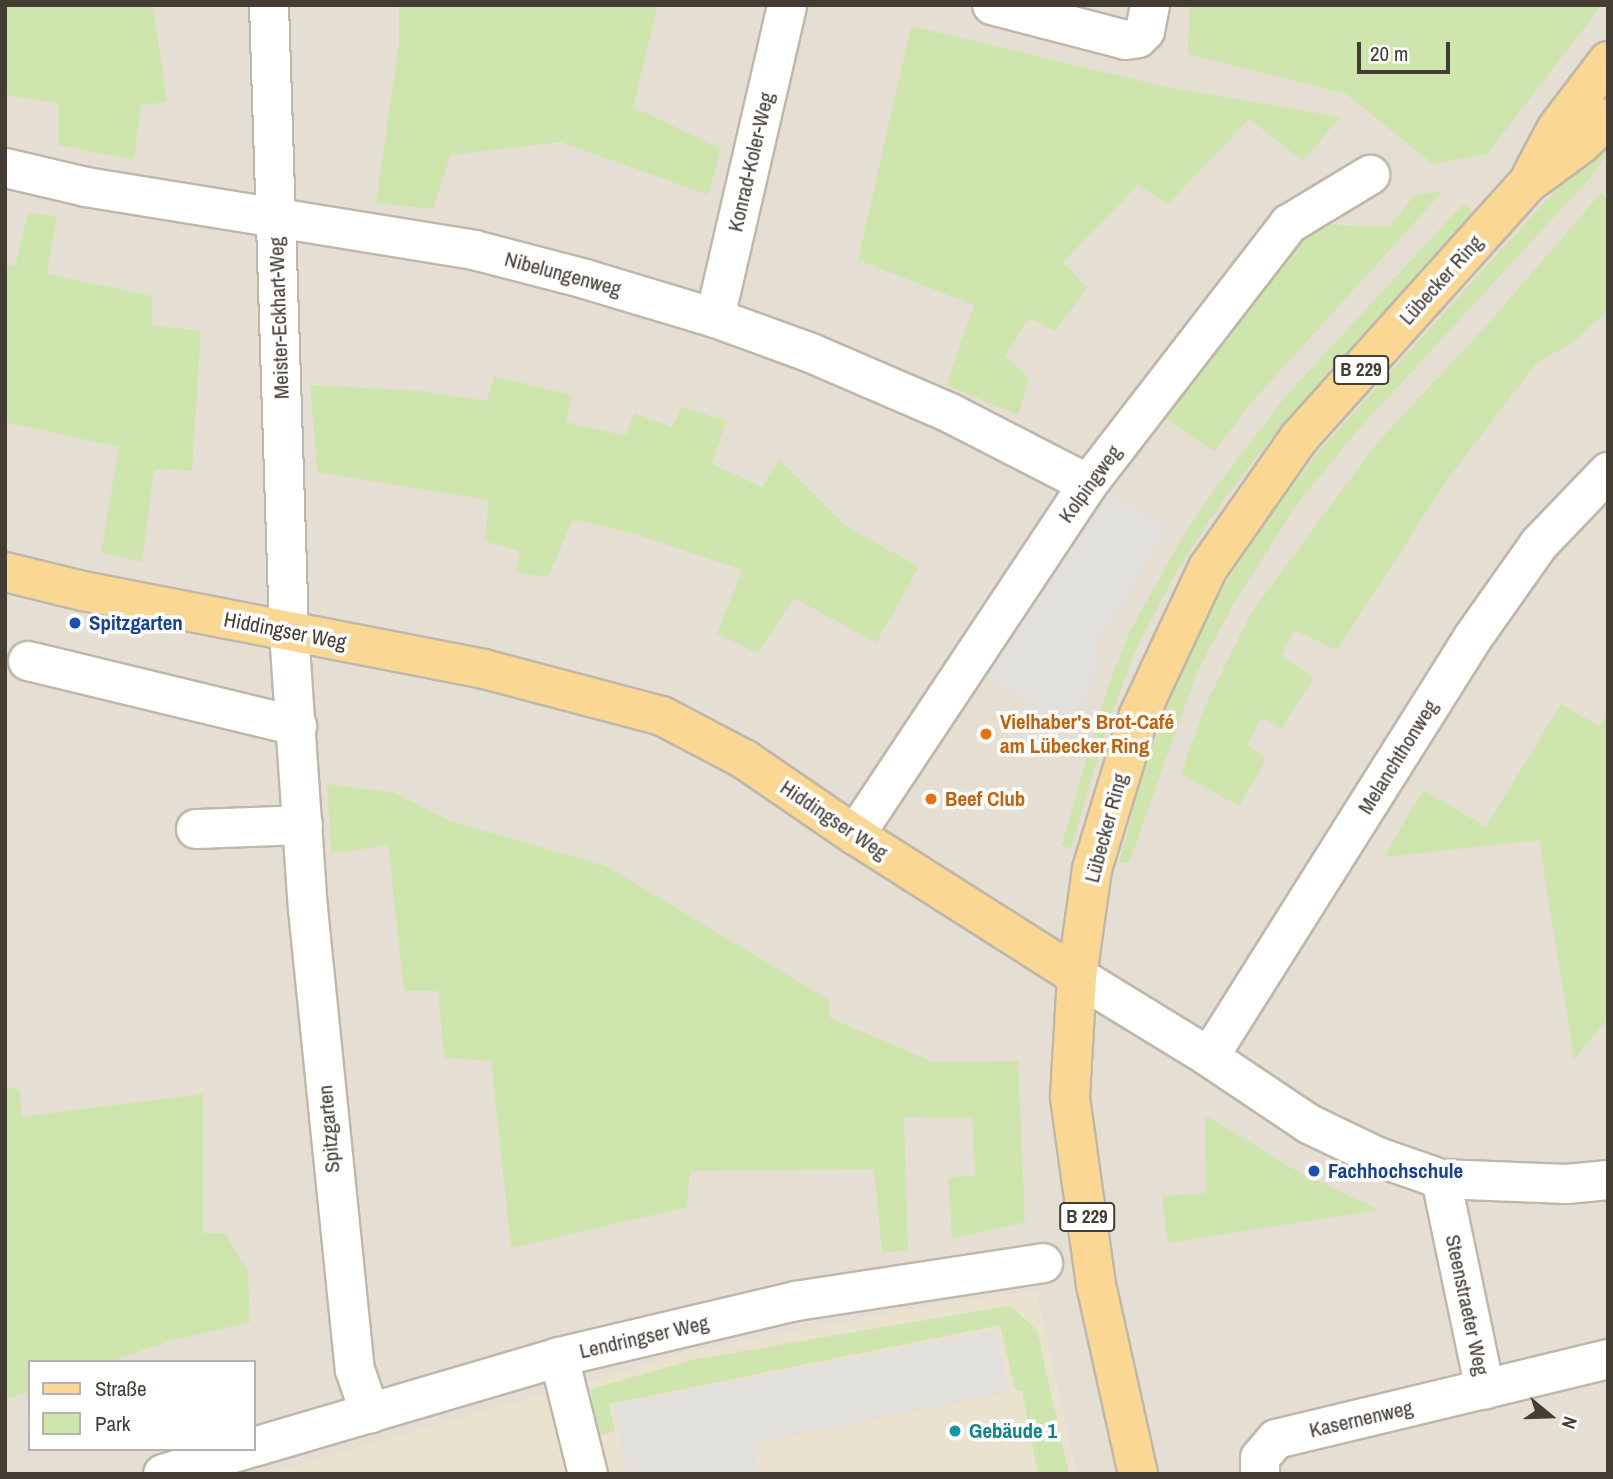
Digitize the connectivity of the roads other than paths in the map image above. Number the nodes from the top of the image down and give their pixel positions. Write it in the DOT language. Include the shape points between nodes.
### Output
graph roads {
  1 [pos="270,5"];
  2 [pos="787,5"];
  3 [pos="992,5"];
  4 [pos="1150,5"];
  5 [pos="1608,61"];
  6 [pos="1608,118"];
  7 [pos="5,168"];
  8 [pos="1370,175"];
  9 [pos="1528,183"];
  10 [pos="276,216"];
  11 [pos="715,318"];
  12 [pos="1608,472"];
  13 [pos="1088,484"];
  14 [pos="5,572"];
  15 [pos="289,632"];
  16 [pos="28,661"];
  17 [pos="297,726"];
  18 [pos="303,825"];
  19 [pos="196,829"];
  20 [pos="855,835"];
  21 [pos="1077,976"];
  22 [pos="1209,1057"];
  23 [pos="1441,1179"];
  24 [pos="1608,1180"];
  25 [pos="1043,1262"];
  26 [pos="559,1357"];
  27 [pos="1608,1359"];
  28 [pos="1485,1389"];
  29 [pos="370,1413"];
  30 [pos="256,1446"];
  31 [pos="240,1451"];
  32 [pos="163,1474"];
  33 [pos="588,1474"];
  34 [pos="1138,1474"];
  35 [pos="1260,1474"];
  1 -- 10 [label="street, Meister-Eckhart-Weg"];
  2 -- 11 [label="street, Konrad-Koler-Weg"];
  3 -- 4 [label="street" via="1126,40 1145,32"];
  5 -- 9 [label="main road, Lübecker Ring / B 229" via="1557,128"];
  6 -- 9 [label="main road, Lübecker Ring / B 229"];
  7 -- 10 [label="street, Nibelungenweg" via="86,187"];
  8 -- 13 [label="street, Kolpingweg" via="1289,224"];
  9 -- 21 [label="main road, Lübecker Ring / B 229" via="1299,439 1208,568 1139,715 1092,869"];
  10 -- 11 [label="street, Nibelungenweg" via="474,250"];
  10 -- 15 [label="street, Meister-Eckhart-Weg"];
  11 -- 13 [label="street, Nibelungenweg" via="896,388"];
  12 -- 22 [label="street, Melanchthonweg" via="1539,544 1472,639"];
  13 -- 20 [label="street, Kolpingweg"];
  14 -- 15 [label="main road, Hiddingser Weg"];
  15 -- 17 [label="street, Spitzgarten"];
  15 -- 20 [label="main road, Hiddingser Weg" via="484,668 662,716 744,759"];
  16 -- 17 [label="street"];
  17 -- 18 [label="street, Spitzgarten"];
  18 -- 19 [label="street"];
  18 -- 29 [label="street, Spitzgarten" via="355,1370"];
  20 -- 21 [label="main road, Hiddingser Weg"];
  21 -- 22 [label="street, Hiddingser Weg"];
  21 -- 34 [label="main road, Lübecker Ring / B 229" via="1070,1097 1097,1285"];
  22 -- 23 [label="street, Hiddingser Weg" via="1331,1136"];
  23 -- 24 [label="street, Hiddingser Weg" via="1567,1184"];
  23 -- 28 [label="street, Steenstraeter Weg"];
  25 -- 26 [label="street, Lendringser Weg" via="796,1301"];
  26 -- 29 [label="street, Lendringser Weg"];
  26 -- 33 [label="street"];
  27 -- 28 [label="street, Steenstraeter Weg"];
  28 -- 35 [label="street, Kasernenweg" via="1276,1439 1261,1458"];
  29 -- 30 [label="street, Lendringser Weg"];
  31 -- 32 [label="street"];
}
